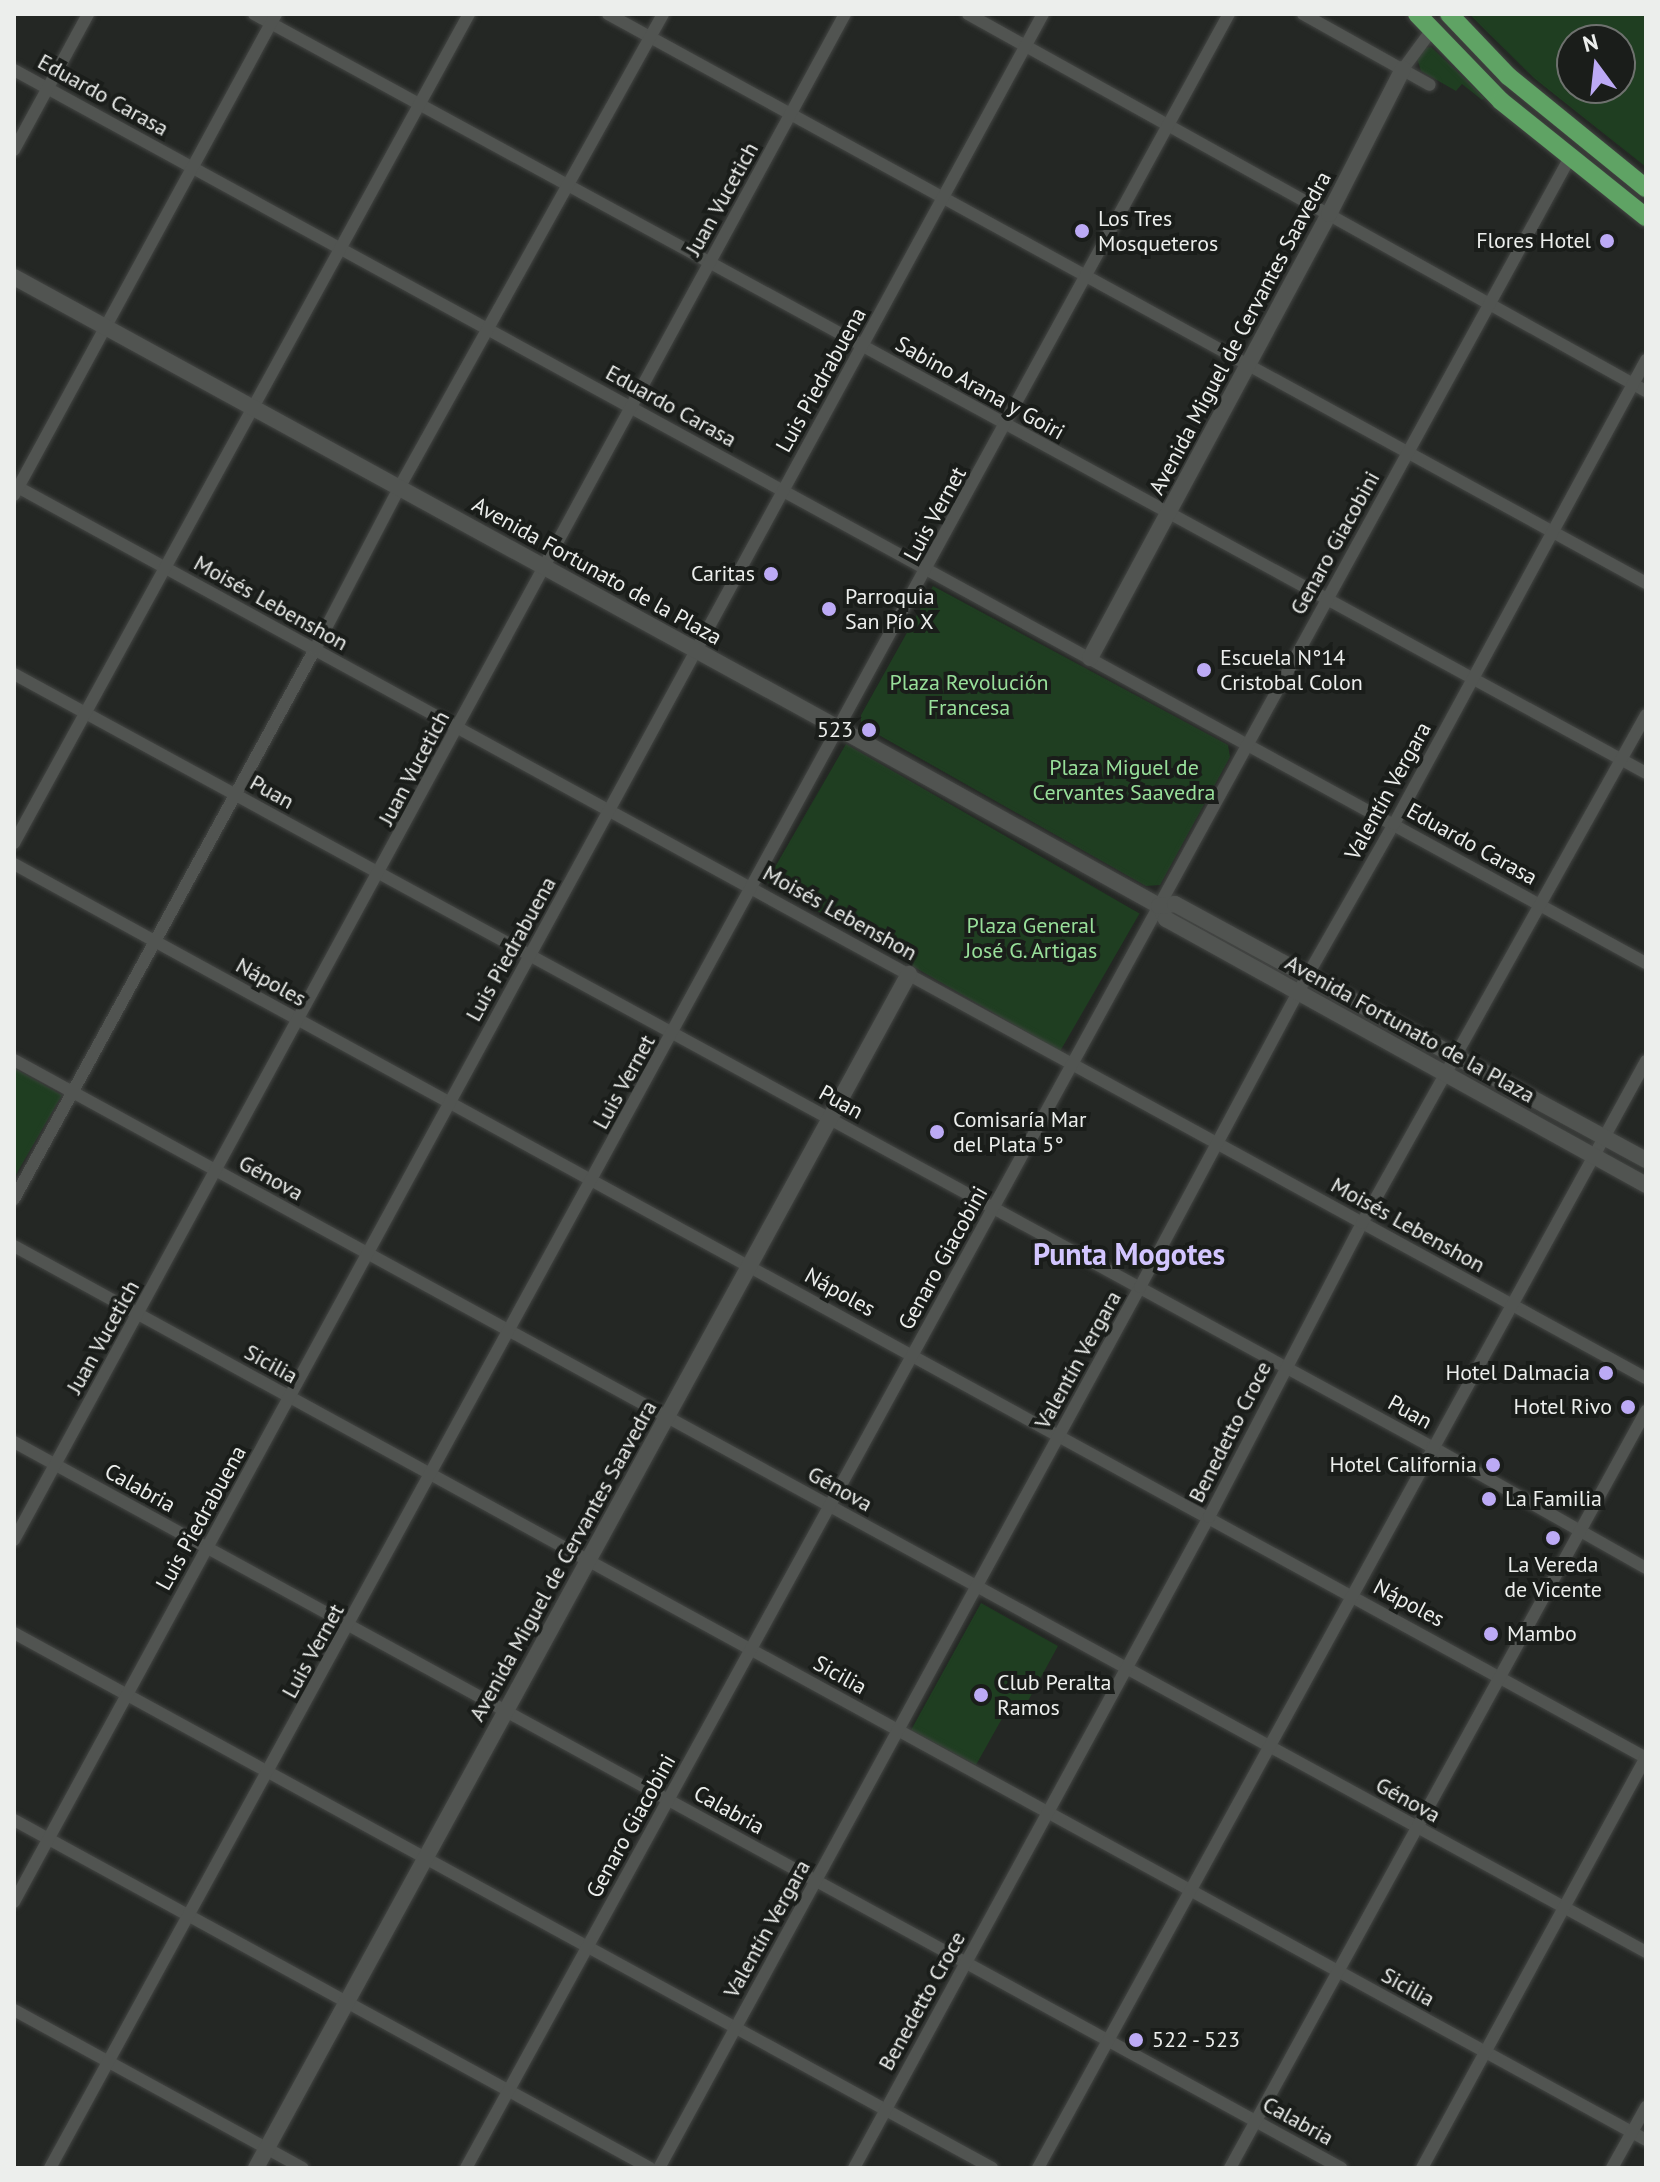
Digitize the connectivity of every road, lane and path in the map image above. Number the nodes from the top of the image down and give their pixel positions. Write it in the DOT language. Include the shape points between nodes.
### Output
graph roads {
  1 [pos="88,14"];
  2 [pos="254,14"];
  3 [pos="469,14"];
  4 [pos="608,14"];
  5 [pos="663,14"];
  6 [pos="845,14"];
  7 [pos="968,14"];
  8 [pos="1043,14"];
  9 [pos="1229,14"];
  10 [pos="1303,14"];
  11 [pos="1417,14"];
  12 [pos="1449,14"];
  13 [pos="274,19"];
  14 [pos="1431,31"];
  15 [pos="650,37"];
  16 [pos="1026,46"];
  17 [pos="1403,69"];
  18 [pos="14,70"];
  19 [pos="1430,85"];
  20 [pos="48,88"];
  21 [pos="419,104"];
  22 [pos="791,114"];
  23 [pos="1171,125"];
  24 [pos="14,150"];
  25 [pos="1570,157"];
  26 [pos="193,167"];
  27 [pos="568,186"];
  28 [pos="1646,188"];
  29 [pos="943,198"];
  30 [pos="1329,214"];
  31 [pos="1646,217"];
  32 [pos="340,248"];
  33 [pos="710,263"];
  34 [pos="1088,276"];
  35 [pos="14,277"];
  36 [pos="1490,303"];
  37 [pos="106,326"];
  38 [pos="490,330"];
  39 [pos="862,346"];
  40 [pos="1646,360"];
  41 [pos="1249,364"];
  42 [pos="1633,384"];
  43 [pos="1646,391"];
  44 [pos="253,407"];
  45 [pos="632,407"];
  46 [pos="1006,425"];
  47 [pos="1408,452"];
  48 [pos="399,488"];
  49 [pos="15,489"];
  50 [pos="784,491"];
  51 [pos="1168,513"];
  52 [pos="1552,530"];
  53 [pos="165,567"];
  54 [pos="544,569"];
  55 [pos="928,569"];
  56 [pos="1646,583"];
  57 [pos="1327,600"];
  58 [pos="315,649"];
  59 [pos="696,650"];
  60 [pos="1090,658"];
  61 [pos="14,674"];
  62 [pos="1473,679"];
  63 [pos="85,713"];
  64 [pos="1646,715"];
  65 [pos="458,728"];
  66 [pos="840,729"];
  67 [pos="1248,744"];
  68 [pos="1621,761"];
  69 [pos="1646,773"];
  70 [pos="235,795"];
  71 [pos="609,810"];
  72 [pos="1394,824"];
  73 [pos="14,843"];
  74 [pos="14,864"];
  75 [pos="380,873"];
  76 [pos="753,889"];
  77 [pos="1542,905"];
  78 [pos="1159,906"];
  79 [pos="155,941"];
  80 [pos="530,955"];
  81 [pos="1646,963"];
  82 [pos="909,974"];
  83 [pos="1307,976"];
  84 [pos="1298,992"];
  85 [pos="300,1020"];
  86 [pos="674,1033"];
  87 [pos="1456,1057"];
  88 [pos="14,1060"];
  89 [pos="1646,1061"];
  90 [pos="1073,1064"];
  91 [pos="1446,1074"];
  92 [pos="72,1092"];
  93 [pos="450,1102"];
  94 [pos="830,1119"];
  95 [pos="1603,1137"];
  96 [pos="1218,1142"];
  97 [pos="1592,1155"];
  98 [pos="1646,1160"];
  99 [pos="217,1171"];
  100 [pos="593,1180"];
  101 [pos="1646,1185"];
  102 [pos="14,1199"];
  103 [pos="993,1208"];
  104 [pos="1362,1223"];
  105 [pos="14,1246"];
  106 [pos="368,1254"];
  107 [pos="750,1265"];
  108 [pos="1140,1287"];
  109 [pos="1511,1305"];
  110 [pos="138,1314"];
  111 [pos="511,1332"];
  112 [pos="913,1355"];
  113 [pos="1286,1368"];
  114 [pos="1646,1378"];
  115 [pos="290,1397"];
  116 [pos="1646,1411"];
  117 [pos="667,1416"];
  118 [pos="1060,1435"];
  119 [pos="14,1442"];
  120 [pos="1432,1447"];
  121 [pos="56,1464"];
  122 [pos="432,1475"];
  123 [pos="829,1506"];
  124 [pos="1209,1517"];
  125 [pos="1580,1531"];
  126 [pos="14,1540"];
  127 [pos="207,1548"];
  128 [pos="588,1560"];
  129 [pos="1646,1568"];
  130 [pos="977,1587"];
  131 [pos="1351,1595"];
  132 [pos="350,1626"];
  133 [pos="14,1633"];
  134 [pos="751,1650"];
  135 [pos="1126,1669"];
  136 [pos="1500,1675"];
  137 [pos="127,1695"];
  138 [pos="506,1711"];
  139 [pos="898,1730"];
  140 [pos="1268,1747"];
  141 [pos="1646,1758"];
  142 [pos="269,1773"];
  143 [pos="668,1800"];
  144 [pos="1048,1812"];
  145 [pos="14,1820"];
  146 [pos="1417,1827"];
  147 [pos="49,1839"];
  148 [pos="425,1858"];
  149 [pos="816,1881"];
  150 [pos="1190,1890"];
  151 [pos="14,1902"];
  152 [pos="1564,1908"];
  153 [pos="189,1916"];
  154 [pos="588,1947"];
  155 [pos="1646,1952"];
  156 [pos="966,1963"];
  157 [pos="1338,1971"];
  158 [pos="346,2002"];
  159 [pos="14,2010"];
  160 [pos="735,2028"];
  161 [pos="1107,2040"];
  162 [pos="1485,2052"];
  163 [pos="109,2062"];
  164 [pos="509,2091"];
  165 [pos="1646,2107"];
  166 [pos="886,2110"];
  167 [pos="1256,2121"];
  168 [pos="1632,2132"];
  169 [pos="1646,2140"];
  170 [pos="267,2148"];
  171 [pos="50,2168"];
  172 [pos="256,2168"];
  173 [pos="303,2168"];
  174 [pos="466,2168"];
  175 [pos="650,2168"];
  176 [pos="659,2168"];
  177 [pos="854,2168"];
  178 [pos="992,2168"];
  179 [pos="1038,2168"];
  180 [pos="1230,2168"];
  181 [pos="1341,2168"];
  182 [pos="1422,2168"];
  183 [pos="1612,2168"];
  1 -- 20 [label="street"];
  2 -- 13 [label="street, Sabino Arana y Goiri"];
  3 -- 21 [label="street"];
  4 -- 15 [label="street"];
  5 -- 15 [label="street"];
  6 -- 22 [label="street, Juan Vucetich"];
  7 -- 16 [label="street"];
  8 -- 16 [label="street, Luis Piedrabuena"];
  9 -- 23 [label="street, Luis Vernet"];
  10 -- 17 [label="street"];
  11 -- 14 [label="main road"];
  12 -- 28 [label="main road" via="1508,76"];
  13 -- 21 [label="street, Sabino Arana y Goiri"];
  13 -- 26 [label="street"];
  14 -- 17 [label="street, Avenida Miguel de Cervantes Saavedra"];
  14 -- 25 [label="main road" via="1501,101"];
  15 -- 22 [label="street"];
  15 -- 27 [label="street"];
  16 -- 23 [label="street"];
  16 -- 29 [label="street, Luis Piedrabuena"];
  17 -- 19 [label="street"];
  17 -- 30 [label="main road, Avenida Miguel de Cervantes Saavedra"];
  18 -- 20 [label="street, Eduardo Carasa"];
  20 -- 24 [label="street"];
  20 -- 26 [label="street, Eduardo Carasa"];
  21 -- 27 [label="street, Sabino Arana y Goiri"];
  21 -- 32 [label="street"];
  22 -- 29 [label="street"];
  22 -- 33 [label="street, Juan Vucetich"];
  23 -- 30 [label="street"];
  23 -- 34 [label="street, Luis Vernet"];
  25 -- 31 [label="main road"];
  25 -- 36 [label="street, Genaro Giacobini"];
  26 -- 32 [label="street, Eduardo Carasa"];
  26 -- 37 [label="street"];
  27 -- 33 [label="street, Sabino Arana y Goiri"];
  27 -- 38 [label="street"];
  29 -- 34 [label="street"];
  29 -- 39 [label="street, Luis Piedrabuena"];
  30 -- 36 [label="street"];
  30 -- 41 [label="main road, Avenida Miguel de Cervantes Saavedra"];
  32 -- 38 [label="street, Eduardo Carasa"];
  32 -- 44 [label="street"];
  33 -- 39 [label="street, Sabino Arana y Goiri"];
  33 -- 45 [label="street, Juan Vucetich"];
  34 -- 41 [label="street"];
  34 -- 46 [label="street, Luis Vernet"];
  35 -- 37 [label="main road, Avenida Fortunato de la Plaza"];
  36 -- 42 [label="street"];
  36 -- 47 [label="street, Genaro Giacobini"];
  37 -- 44 [label="main road, Avenida Fortunato de la Plaza"];
  37 -- 49 [label="street"];
  38 -- 45 [label="street, Eduardo Carasa"];
  38 -- 48 [label="street"];
  39 -- 46 [label="street, Sabino Arana y Goiri"];
  39 -- 50 [label="street, Luis Piedrabuena"];
  40 -- 42 [label="street, Valentín Vergara"];
  41 -- 47 [label="street"];
  41 -- 51 [label="main road, Avenida Miguel de Cervantes Saavedra"];
  42 -- 43 [label="street"];
  42 -- 52 [label="street, Valentín Vergara"];
  44 -- 48 [label="main road, Avenida Fortunato de la Plaza"];
  44 -- 53 [label="street"];
  45 -- 50 [label="street, Eduardo Carasa"];
  45 -- 54 [label="street, Juan Vucetich"];
  46 -- 51 [label="street, Sabino Arana y Goiri"];
  46 -- 55 [label="street, Luis Vernet"];
  47 -- 52 [label="street"];
  47 -- 57 [label="street, Genaro Giacobini"];
  48 -- 54 [label="main road, Avenida Fortunato de la Plaza"];
  48 -- 58 [label="street"];
  49 -- 53 [label="street, Moisés Lebenshon"];
  50 -- 55 [label="street, Eduardo Carasa"];
  50 -- 59 [label="street, Luis Piedrabuena"];
  51 -- 57 [label="street, Sabino Arana y Goiri"];
  51 -- 60 [label="main road, Avenida Miguel de Cervantes Saavedra"];
  52 -- 56 [label="street"];
  52 -- 62 [label="street, Valentín Vergara"];
  53 -- 58 [label="street, Moisés Lebenshon"];
  53 -- 63 [label="street"];
  54 -- 59 [label="main road, Avenida Fortunato de la Plaza"];
  54 -- 65 [label="street, Juan Vucetich"];
  55 -- 60 [label="street, Eduardo Carasa"];
  55 -- 66 [label="street, Luis Vernet"];
  57 -- 62 [label="street, Sabino Arana y Goiri"];
  57 -- 67 [label="street, Genaro Giacobini"];
  58 -- 65 [label="street, Moisés Lebenshon"];
  58 -- 70 [label="street"];
  59 -- 66 [label="main road, Avenida Fortunato de la Plaza"];
  59 -- 71 [label="street, Luis Piedrabuena"];
  60 -- 67 [label="street, Eduardo Carasa"];
  61 -- 63 [label="street, Puan"];
  62 -- 68 [label="street, Sabino Arana y Goiri"];
  62 -- 72 [label="street, Valentín Vergara"];
  63 -- 70 [label="street, Puan"];
  63 -- 73 [label="street"];
  64 -- 68 [label="street, Benedetto Croce"];
  65 -- 71 [label="street, Moisés Lebenshon"];
  65 -- 75 [label="street, Juan Vucetich"];
  66 -- 76 [label="street, Luis Vernet"];
  66 -- 78 [label="main road, Avenida Fortunato de la Plaza"];
  67 -- 72 [label="street, Eduardo Carasa"];
  67 -- 78 [label="street, Genaro Giacobini"];
  68 -- 69 [label="street, Sabino Arana y Goiri"];
  68 -- 77 [label="street, Benedetto Croce"];
  70 -- 75 [label="street, Puan"];
  70 -- 79 [label="street"];
  71 -- 76 [label="street, Moisés Lebenshon"];
  71 -- 80 [label="street, Luis Piedrabuena"];
  72 -- 77 [label="street, Eduardo Carasa"];
  72 -- 83 [label="street, Valentín Vergara"];
  74 -- 79 [label="street, Nápoles"];
  75 -- 80 [label="street, Puan"];
  75 -- 85 [label="street, Juan Vucetich"];
  76 -- 82 [label="street, Moisés Lebenshon"];
  76 -- 86 [label="street, Luis Vernet"];
  77 -- 81 [label="street, Eduardo Carasa"];
  77 -- 87 [label="street, Benedetto Croce"];
  78 -- 83 [label="main road, Avenida Fortunato de la Plaza" via="1175,904"];
  78 -- 84 [label="main road, Avenida Fortunato de la Plaza" via="1166,919"];
  78 -- 90 [label="street, Genaro Giacobini"];
  79 -- 85 [label="street, Nápoles"];
  79 -- 92 [label="street"];
  80 -- 86 [label="street, Puan"];
  80 -- 93 [label="street, Luis Piedrabuena"];
  82 -- 90 [label="street, Moisés Lebenshon"];
  82 -- 94 [label="main road, Avenida Miguel de Cervantes Saavedra"];
  83 -- 84 [label="street, Valentín Vergara"];
  83 -- 87 [label="main road, Avenida Fortunato de la Plaza"];
  84 -- 91 [label="main road, Avenida Fortunato de la Plaza"];
  84 -- 96 [label="street, Valentín Vergara"];
  85 -- 93 [label="street, Nápoles"];
  85 -- 99 [label="street, Juan Vucetich"];
  86 -- 94 [label="street, Puan"];
  86 -- 100 [label="street, Luis Vernet"];
  87 -- 91 [label="street, Benedetto Croce"];
  87 -- 95 [label="main road, Avenida Fortunato de la Plaza"];
  88 -- 92 [label="street, Génova"];
  89 -- 95 [label="street"];
  90 -- 96 [label="street, Moisés Lebenshon"];
  90 -- 103 [label="street, Genaro Giacobini"];
  91 -- 97 [label="main road, Avenida Fortunato de la Plaza"];
  91 -- 104 [label="street, Benedetto Croce"];
  92 -- 99 [label="street, Génova"];
  92 -- 102 [label="street"];
  93 -- 100 [label="street, Nápoles"];
  93 -- 106 [label="street, Luis Piedrabuena"];
  94 -- 103 [label="street, Puan"];
  94 -- 107 [label="main road, Avenida Miguel de Cervantes Saavedra"];
  95 -- 97 [label="street"];
  95 -- 98 [label="main road, Avenida Fortunato de la Plaza"];
  96 -- 104 [label="street, Moisés Lebenshon"];
  96 -- 108 [label="street, Valentín Vergara"];
  97 -- 101 [label="main road, Avenida Fortunato de la Plaza"];
  97 -- 109 [label="street"];
  99 -- 106 [label="street, Génova"];
  99 -- 110 [label="street, Juan Vucetich"];
  100 -- 107 [label="street, Nápoles"];
  100 -- 111 [label="street, Luis Vernet"];
  103 -- 108 [label="street, Puan"];
  103 -- 112 [label="street, Genaro Giacobini"];
  104 -- 109 [label="street, Moisés Lebenshon"];
  104 -- 113 [label="street, Benedetto Croce"];
  105 -- 110 [label="street, Sicilia"];
  106 -- 111 [label="street, Génova"];
  106 -- 115 [label="street, Luis Piedrabuena"];
  107 -- 112 [label="street, Nápoles"];
  107 -- 117 [label="main road, Avenida Miguel de Cervantes Saavedra"];
  108 -- 113 [label="street, Puan"];
  108 -- 118 [label="street, Valentín Vergara"];
  109 -- 114 [label="street, Moisés Lebenshon"];
  109 -- 120 [label="street"];
  110 -- 115 [label="street, Sicilia"];
  110 -- 121 [label="street, Juan Vucetich"];
  111 -- 117 [label="street, Génova"];
  111 -- 122 [label="street, Luis Vernet"];
  112 -- 118 [label="street, Nápoles"];
  112 -- 123 [label="street, Genaro Giacobini"];
  113 -- 120 [label="street, Puan"];
  113 -- 124 [label="street, Benedetto Croce"];
  115 -- 122 [label="street, Sicilia"];
  115 -- 127 [label="street, Luis Piedrabuena"];
  116 -- 125 [label="street"];
  117 -- 123 [label="street, Génova"];
  117 -- 128 [label="main road, Avenida Miguel de Cervantes Saavedra"];
  118 -- 124 [label="street, Nápoles"];
  118 -- 130 [label="street, Valentín Vergara"];
  119 -- 121 [label="street, Calabria"];
  120 -- 125 [label="street, Puan"];
  120 -- 131 [label="street"];
  121 -- 126 [label="street, Juan Vucetich"];
  121 -- 127 [label="street, Calabria"];
  122 -- 128 [label="street, Sicilia"];
  122 -- 132 [label="street, Luis Vernet"];
  123 -- 130 [label="street, Génova"];
  123 -- 134 [label="street, Genaro Giacobini"];
  124 -- 131 [label="street, Nápoles"];
  124 -- 135 [label="street, Benedetto Croce"];
  125 -- 129 [label="street, Puan"];
  125 -- 136 [label="street"];
  127 -- 132 [label="street, Calabria"];
  127 -- 137 [label="street, Luis Piedrabuena"];
  128 -- 134 [label="street, Sicilia"];
  128 -- 138 [label="main road, Avenida Miguel de Cervantes Saavedra"];
  130 -- 135 [label="street, Génova"];
  130 -- 139 [label="street, Valentín Vergara"];
  131 -- 136 [label="street, Nápoles"];
  131 -- 140 [label="street"];
  132 -- 138 [label="street, Calabria"];
  132 -- 142 [label="street, Luis Vernet"];
  133 -- 137 [label="street"];
  134 -- 139 [label="street, Sicilia"];
  134 -- 143 [label="street, Genaro Giacobini"];
  135 -- 140 [label="street, Génova"];
  135 -- 144 [label="street, Benedetto Croce"];
  136 -- 141 [label="street, Nápoles"];
  136 -- 146 [label="street"];
  137 -- 142 [label="street"];
  137 -- 147 [label="street, Luis Piedrabuena"];
  138 -- 143 [label="street, Calabria"];
  138 -- 148 [label="main road, Avenida Miguel de Cervantes Saavedra"];
  139 -- 144 [label="street, Sicilia"];
  139 -- 149 [label="street, Valentín Vergara"];
  140 -- 146 [label="street, Génova"];
  140 -- 150 [label="street"];
  141 -- 152 [label="street"];
  142 -- 148 [label="street"];
  142 -- 153 [label="street, Luis Vernet"];
  143 -- 149 [label="street, Calabria"];
  143 -- 154 [label="street, Genaro Giacobini"];
  144 -- 150 [label="street, Sicilia"];
  144 -- 156 [label="street, Benedetto Croce"];
  145 -- 147 [label="street"];
  146 -- 152 [label="street, Génova"];
  146 -- 157 [label="street"];
  147 -- 151 [label="street, Luis Piedrabuena"];
  147 -- 153 [label="street"];
  148 -- 154 [label="street"];
  148 -- 158 [label="main road, Avenida Miguel de Cervantes Saavedra"];
  149 -- 156 [label="street, Calabria"];
  149 -- 160 [label="street, Valentín Vergara"];
  150 -- 157 [label="street, Sicilia"];
  150 -- 161 [label="street"];
  152 -- 155 [label="street, Génova"];
  152 -- 162 [label="street"];
  153 -- 158 [label="street"];
  153 -- 163 [label="street, Luis Vernet"];
  154 -- 160 [label="street"];
  154 -- 164 [label="street, Genaro Giacobini"];
  156 -- 161 [label="street, Calabria"];
  156 -- 166 [label="street, Benedetto Croce"];
  157 -- 162 [label="street, Sicilia"];
  157 -- 167 [label="street"];
  158 -- 164 [label="street"];
  158 -- 170 [label="main road, Avenida Miguel de Cervantes Saavedra"];
  159 -- 163 [label="street"];
  160 -- 166 [label="street"];
  160 -- 176 [label="street, Valentín Vergara"];
  161 -- 167 [label="street, Calabria"];
  161 -- 179 [label="street"];
  162 -- 168 [label="street, Sicilia"];
  162 -- 182 [label="street"];
  163 -- 170 [label="street"];
  163 -- 171 [label="street, Luis Vernet"];
  164 -- 174 [label="street, Genaro Giacobini"];
  164 -- 175 [label="street"];
  165 -- 168 [label="street"];
  166 -- 177 [label="street, Benedetto Croce"];
  166 -- 178 [label="street"];
  167 -- 180 [label="street"];
  167 -- 181 [label="street, Calabria"];
  168 -- 169 [label="street, Sicilia"];
  168 -- 183 [label="street"];
  170 -- 172 [label="main road, Avenida Miguel de Cervantes Saavedra"];
  170 -- 173 [label="street"];
}
